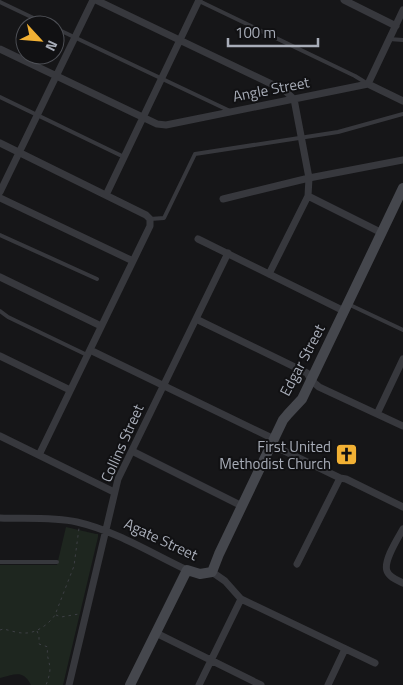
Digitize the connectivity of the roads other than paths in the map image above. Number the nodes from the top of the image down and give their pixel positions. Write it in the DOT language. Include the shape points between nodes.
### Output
graph roads {
  1 [pos="95,0"];
  2 [pos="198,0"];
  3 [pos="344,0"];
  4 [pos="0,2"];
  5 [pos="403,10"];
  6 [pos="27,15"];
  7 [pos="396,26"];
  8 [pos="65,33"];
  9 [pos="75,38"];
  10 [pos="389,39"];
  11 [pos="180,40"];
  12 [pos="403,40"];
  13 [pos="0,49"];
  14 [pos="57,76"];
  15 [pos="161,79"];
  16 [pos="368,84"];
  17 [pos="0,97"];
  18 [pos="294,99"];
  19 [pos="403,99"];
  20 [pos="230,111"];
  21 [pos="403,114"];
  22 [pos="37,116"];
  23 [pos="143,117"];
  24 [pos="301,138"];
  25 [pos="0,143"];
  26 [pos="19,152"];
  27 [pos="124,157"];
  28 [pos="403,160"];
  29 [pos="309,178"];
  30 [pos="403,188"];
  31 [pos="0,192"];
  32 [pos="106,195"];
  33 [pos="308,196"];
  34 [pos="0,198"];
  35 [pos="223,198"];
  36 [pos="150,219"];
  37 [pos="382,233"];
  38 [pos="0,235"];
  39 [pos="198,239"];
  40 [pos="228,253"];
  41 [pos="133,261"];
  42 [pos="269,274"];
  43 [pos="0,277"];
  44 [pos="97,279"];
  45 [pos="346,307"];
  46 [pos="0,311"];
  47 [pos="196,319"];
  48 [pos="101,326"];
  49 [pos="403,330"];
  50 [pos="88,353"];
  51 [pos="0,356"];
  52 [pos="403,359"];
  53 [pos="311,380"];
  54 [pos="164,385"];
  55 [pos="70,390"];
  56 [pos="377,414"];
  57 [pos="403,426"];
  58 [pos="0,436"];
  59 [pos="273,442"];
  60 [pos="132,451"];
  61 [pos="39,455"];
  62 [pos="340,478"];
  63 [pos="114,492"];
  64 [pos="242,506"];
  65 [pos="403,507"];
  66 [pos="0,518"];
  67 [pos="403,529"];
  68 [pos="106,530"];
  69 [pos="0,562"];
  70 [pos="57,562"];
  71 [pos="297,564"];
  72 [pos="187,570"];
  73 [pos="212,572"];
  74 [pos="403,583"];
  75 [pos="242,599"];
  76 [pos="156,632"];
  77 [pos="345,649"];
  78 [pos="211,660"];
  79 [pos="375,664"];
  80 [pos="69,685"];
  81 [pos="130,685"];
  82 [pos="199,685"];
  83 [pos="261,685"];
  84 [pos="328,685"];
  1 -- 9 [label="street"];
  1 -- 11 [label="street"];
  2 -- 11 [label="street"];
  2 -- 16 [label="lane"];
  3 -- 7 [label="street"];
  4 -- 6 [label="lane"];
  5 -- 7 [label="street"];
  7 -- 10 [label="street"];
  8 -- 9 [label="lane"];
  9 -- 14 [label="street"];
  9 -- 15 [label="lane"];
  10 -- 12 [label="lane"];
  10 -- 16 [label="street"];
  11 -- 15 [label="street"];
  11 -- 18 [label="street" via="284,90"];
  13 -- 14 [label="street, Angle Street"];
  14 -- 22 [label="street"];
  14 -- 23 [label="street, Angle Street"];
  15 -- 20 [label="lane"];
  15 -- 23 [label="street"];
  16 -- 18 [label="street, Angle Street"];
  16 -- 19 [label="street"];
  17 -- 22 [label="lane"];
  18 -- 20 [label="street, Angle Street"];
  18 -- 24 [label="street"];
  20 -- 23 [label="street, Angle Street" via="166,125"];
  21 -- 24 [label="lane" via="338,132"];
  22 -- 26 [label="street"];
  22 -- 27 [label="lane"];
  23 -- 27 [label="street"];
  24 -- 29 [label="street"];
  24 -- 36 [label="lane" via="196,154 164,218"];
  25 -- 26 [label="street"];
  26 -- 31 [label="street"];
  26 -- 32 [label="street"];
  27 -- 32 [label="street"];
  28 -- 29 [label="street"];
  29 -- 33 [label="street"];
  29 -- 35 [label="street"];
  30 -- 37 [label="street, Edgar Street"];
  32 -- 36 [label="street"];
  33 -- 37 [label="street"];
  33 -- 42 [label="street"];
  34 -- 41 [label="street"];
  36 -- 41 [label="street" via="150,226"];
  37 -- 45 [label="street, Edgar Street"];
  38 -- 44 [label="lane"];
  39 -- 40 [label="street"];
  40 -- 42 [label="street"];
  40 -- 47 [label="street, Collins Street"];
  41 -- 48 [label="street"];
  42 -- 45 [label="street"];
  43 -- 48 [label="street"];
  45 -- 49 [label="lane"];
  45 -- 53 [label="street, Edgar Street"];
  46 -- 50 [label="lane"];
  47 -- 53 [label="street" via="307,373"];
  47 -- 54 [label="street, Collins Street"];
  48 -- 50 [label="street"];
  50 -- 54 [label="street"];
  50 -- 55 [label="street"];
  51 -- 55 [label="street"];
  52 -- 56 [label="street"];
  53 -- 56 [label="street" via="319,387"];
  53 -- 59 [label="street, Edgar Street" via="299,402 283,420"];
  54 -- 59 [label="street"];
  54 -- 60 [label="street, Collins Street"];
  55 -- 61 [label="street"];
  56 -- 57 [label="street"];
  58 -- 61 [label="street"];
  59 -- 62 [label="street"];
  59 -- 64 [label="street, Edgar Street"];
  60 -- 63 [label="street, Collins Street"];
  60 -- 64 [label="street"];
  61 -- 63 [label="street"];
  62 -- 65 [label="street"];
  62 -- 71 [label="street"];
  63 -- 68 [label="street, Collins Street"];
  64 -- 73 [label="street, Edgar Street"];
  66 -- 68 [label="street, Agate Street" via="62,520"];
  67 -- 74 [label="street" via="386,562 387,571"];
  68 -- 72 [label="street, Agate Street"];
  68 -- 80 [label="street, Collins Street"];
  69 -- 70 [label="lane"];
  72 -- 73 [label="street, Agate Street" via="200,574"];
  72 -- 76 [label="street"];
  73 -- 75 [label="street, Agate Street"];
  75 -- 77 [label="street, Agate Street"];
  75 -- 78 [label="street"];
  76 -- 78 [label="street"];
  76 -- 81 [label="street"];
  77 -- 79 [label="street, Agate Street"];
  77 -- 84 [label="street"];
  78 -- 82 [label="street"];
  78 -- 83 [label="street"];
}
